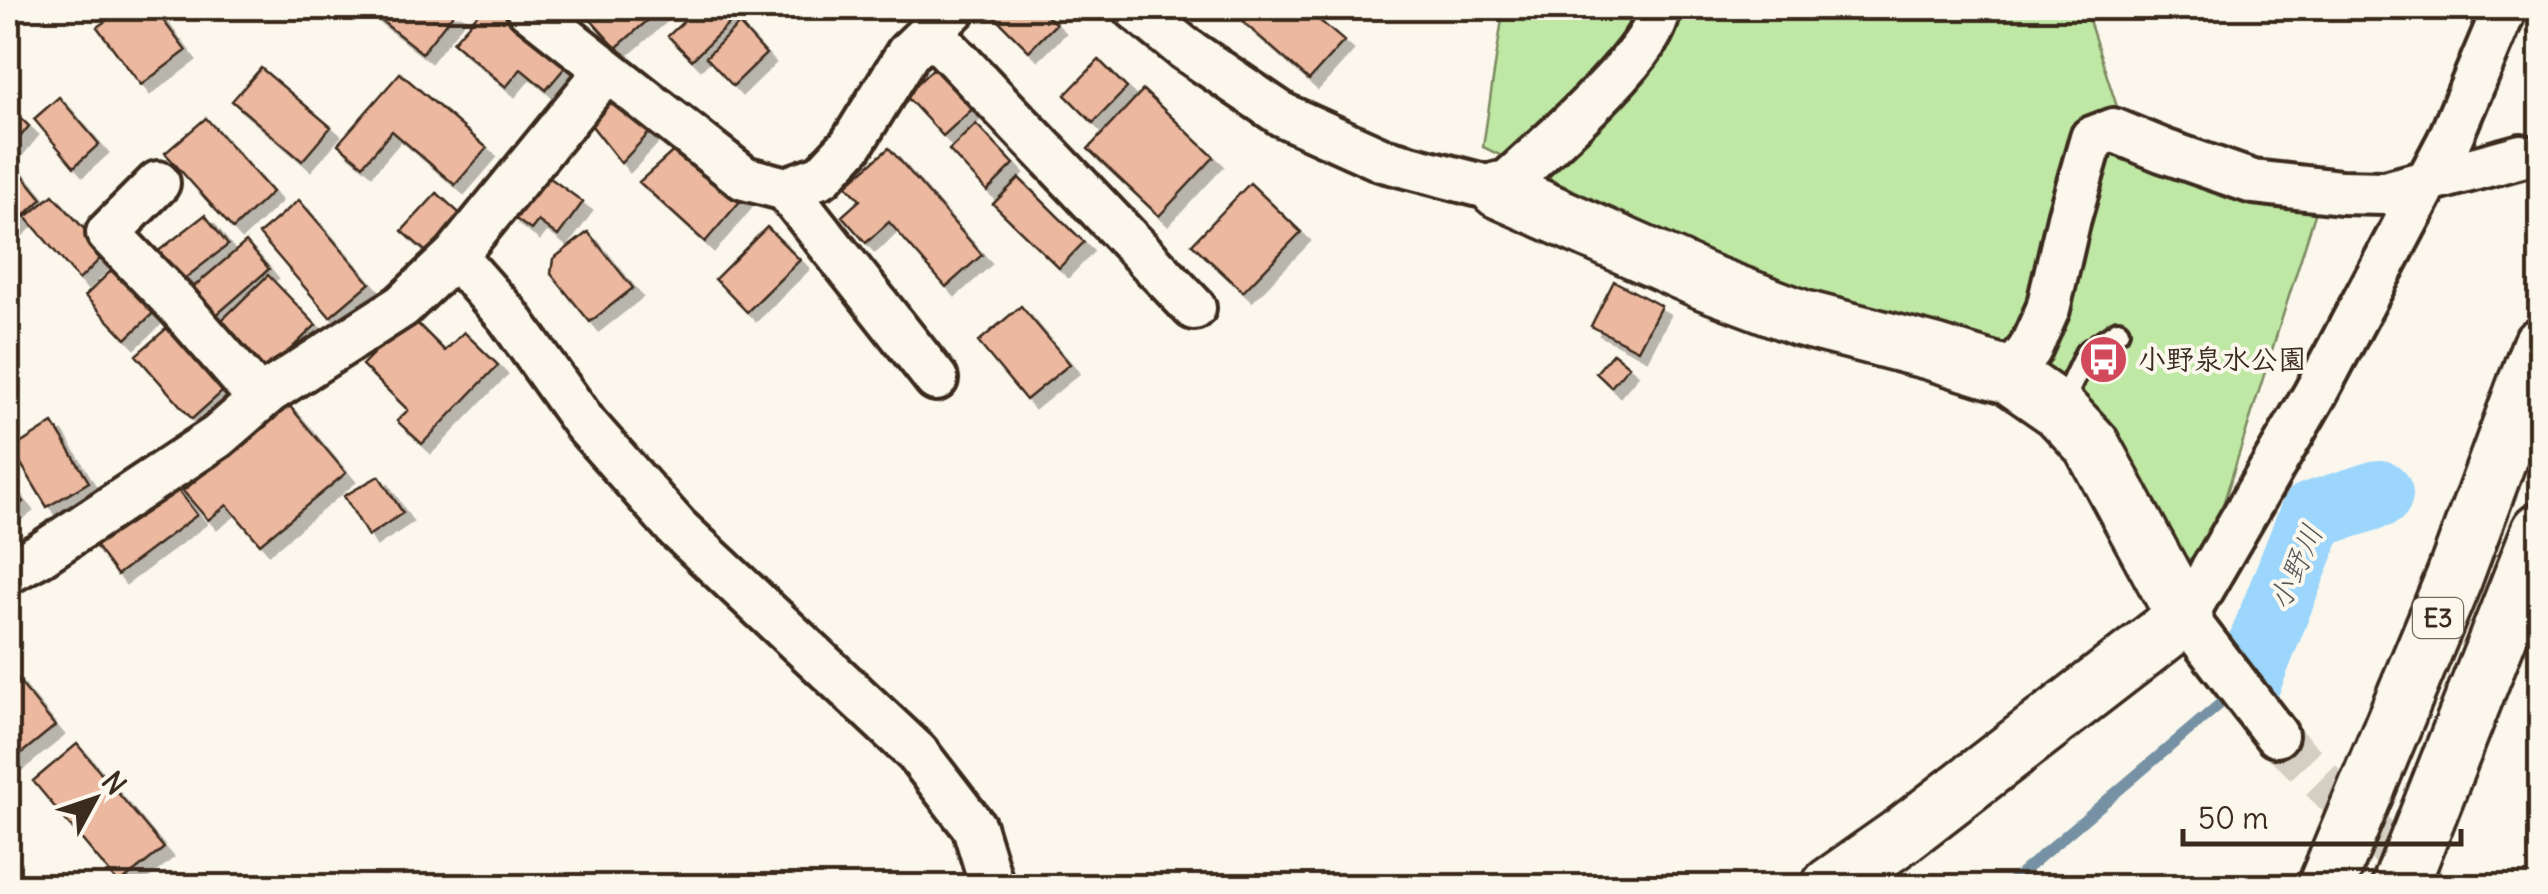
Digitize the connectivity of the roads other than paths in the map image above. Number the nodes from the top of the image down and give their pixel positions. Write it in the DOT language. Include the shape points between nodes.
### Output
graph roads {
  1 [pos="528,8"];
  2 [pos="1135,8"];
  3 [pos="1658,8"];
  4 [pos="2505,8"];
  5 [pos="943,20"];
  6 [pos="606,70"];
  7 [pos="2521,156"];
  8 [pos="2428,181"];
  9 [pos="158,183"];
  10 [pos="786,189"];
  11 [pos="1499,190"];
  12 [pos="454,256"];
  13 [pos="1194,308"];
  14 [pos="2118,331"];
  15 [pos="2540,346"];
  16 [pos="2010,376"];
  17 [pos="936,379"];
  18 [pos="260,399"];
  19 [pos="2059,410"];
  20 [pos="2540,531"];
  21 [pos="8,572"];
  22 [pos="2197,634"];
  23 [pos="2276,735"];
  24 [pos="992,886"];
  25 [pos="1830,886"];
  26 [pos="2326,886"];
  27 [pos="2400,886"];
  1 -- 6 [label="street"];
  2 -- 11 [label="street" via="1282,115 1383,160"];
  3 -- 11 [label="street" via="1644,46 1624,70"];
  4 -- 8 [label="street"];
  5 -- 10 [label="street" via="908,53 851,145 822,176"];
  5 -- 13 [label="street"];
  6 -- 10 [label="street" via="744,178"];
  6 -- 12 [label="street"];
  7 -- 8 [label="street"];
  8 -- 16 [label="street" via="2385,192 2254,182 2113,130 2092,138 2048,309"];
  8 -- 22 [label="street"];
  9 -- 18 [label="street" via="108,233"];
  10 -- 17 [label="street"];
  11 -- 16 [label="main road" via="1801,318"];
  12 -- 18 [label="street" via="402,306"];
  12 -- 24 [label="street" via="508,316 585,424 677,528 917,753 974,828"];
  14 -- 19 [label="lane" via="2086,353"];
  15 -- 26 [label="main road, E3" via="2454,578"];
  16 -- 19 [label="main road"];
  18 -- 21 [label="street" via="217,437"];
  19 -- 22 [label="main road" via="2091,444"];
  20 -- 27 [label="main road, E3"];
  22 -- 23 [label="street"];
  22 -- 25 [label="main road"];
}
